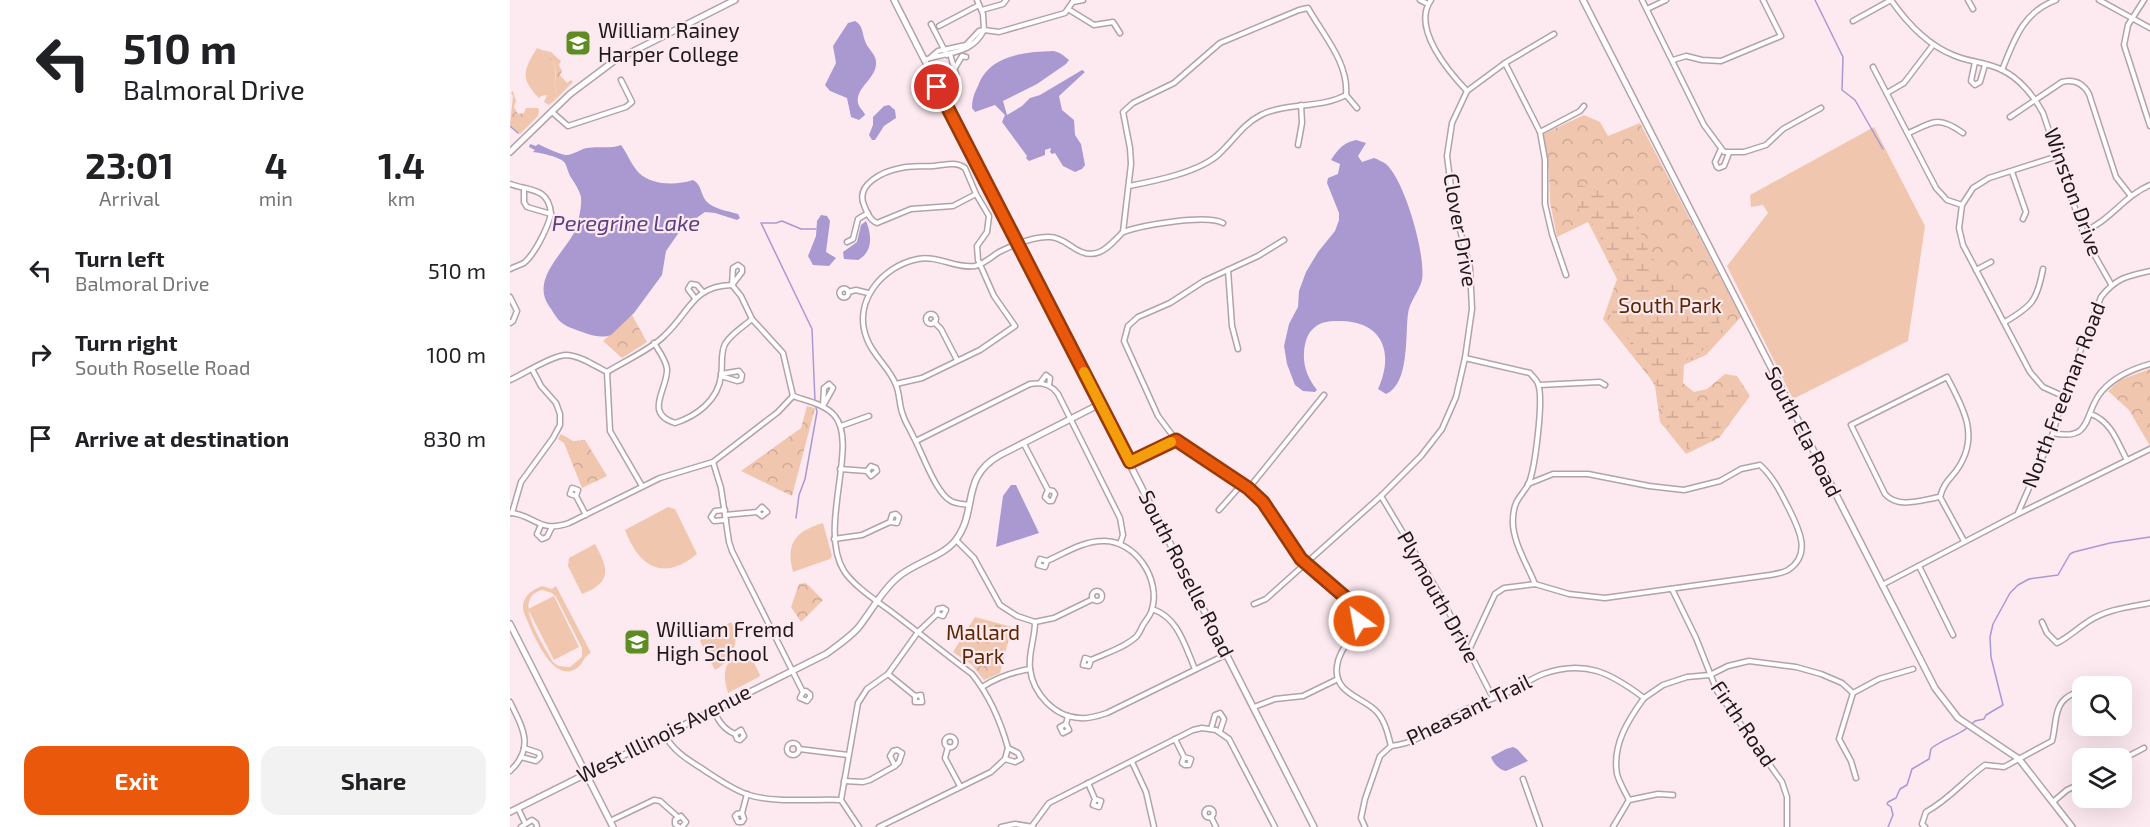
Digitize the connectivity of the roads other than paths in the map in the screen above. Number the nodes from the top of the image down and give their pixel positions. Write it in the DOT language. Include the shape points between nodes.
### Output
graph roads {
  1 [pos="735,0"];
  2 [pos="894,0"];
  3 [pos="1006,0"];
  4 [pos="1083,0"];
  5 [pos="1420,0"];
  6 [pos="1583,0"];
  7 [pos="1642,0"];
  8 [pos="1666,0"];
  9 [pos="1763,0"];
  10 [pos="1891,0"];
  11 [pos="1968,0"];
  12 [pos="2055,0"];
  13 [pos="2099,0"];
  14 [pos="2144,0"];
  15 [pos="1073,1"];
  16 [pos="978,2"];
  17 [pos="1430,2"];
  18 [pos="1068,9"];
  19 [pos="1647,9"];
  20 [pos="1973,9"];
  21 [pos="982,10"];
  22 [pos="2132,18"];
  23 [pos="1853,21"];
  24 [pos="931,24"];
  25 [pos="939,26"];
  26 [pos="2150,28"];
  27 [pos="984,30"];
  28 [pos="1119,33"];
  29 [pos="1554,34"];
  30 [pos="1933,45"];
  31 [pos="944,50"];
  32 [pos="948,54"];
  33 [pos="927,60"];
  34 [pos="1673,60"];
  35 [pos="962,61"];
  36 [pos="1975,62"];
  37 [pos="1505,63"];
  38 [pos="1985,65"];
  39 [pos="1873,67"];
  40 [pos="2002,70"];
  41 [pos="621,80"];
  42 [pos="1467,91"];
  43 [pos="1887,93"];
  44 [pos="1346,95"];
  45 [pos="2036,99"];
  46 [pos="1301,105"];
  47 [pos="1584,106"];
  48 [pos="1357,108"];
  49 [pos="1821,108"];
  50 [pos="552,112"];
  51 [pos="2010,117"];
  52 [pos="2150,126"];
  53 [pos="1540,132"];
  54 [pos="1909,133"];
  55 [pos="1963,133"];
  56 [pos="1298,145"];
  57 [pos="510,152"];
  58 [pos="2058,156"];
  59 [pos="2012,172"];
  60 [pos="510,184"];
  61 [pos="2150,185"];
  62 [pos="1129,186"];
  63 [pos="524,188"];
  64 [pos="976,194"];
  65 [pos="2130,196"];
  66 [pos="1962,205"];
  67 [pos="868,213"];
  68 [pos="550,214"];
  69 [pos="2023,219"];
  70 [pos="1223,223"];
  71 [pos="1123,232"];
  72 [pos="2084,232"];
  73 [pos="1284,240"];
  74 [pos="847,242"];
  75 [pos="1018,245"];
  76 [pos="1991,262"];
  77 [pos="980,265"];
  78 [pos="510,269"];
  79 [pos="2043,269"];
  80 [pos="1228,270"];
  81 [pos="1976,270"];
  82 [pos="2150,271"];
  83 [pos="1566,275"];
  84 [pos="2111,284"];
  85 [pos="732,285"];
  86 [pos="703,292"];
  87 [pos="848,292"];
  88 [pos="868,293"];
  89 [pos="510,297"];
  90 [pos="695,298"];
  91 [pos="752,319"];
  92 [pos="512,322"];
  93 [pos="934,322"];
  94 [pos="2005,322"];
  95 [pos="654,344"];
  96 [pos="1238,349"];
  97 [pos="1465,358"];
  98 [pos="957,360"];
  99 [pos="2150,364"];
  100 [pos="532,369"];
  101 [pos="606,372"];
  102 [pos="721,375"];
  103 [pos="510,380"];
  104 [pos="896,384"];
  105 [pos="1539,384"];
  106 [pos="1605,385"];
  107 [pos="1324,395"];
  108 [pos="793,396"];
  109 [pos="2063,396"];
  110 [pos="1100,404"];
  111 [pos="823,406"];
  112 [pos="2091,414"];
  113 [pos="869,416"];
  114 [pos="1071,420"];
  115 [pos="841,426"];
  116 [pos="2053,433"];
  117 [pos="1176,440"];
  118 [pos="916,441"];
  119 [pos="1024,444"];
  120 [pos="2150,449"];
  121 [pos="2127,460"];
  122 [pos="713,462"];
  123 [pos="1130,462"];
  124 [pos="840,469"];
  125 [pos="867,471"];
  126 [pos="1242,484"];
  127 [pos="1528,484"];
  128 [pos="642,486"];
  129 [pos="1248,488"];
  130 [pos="1048,490"];
  131 [pos="576,496"];
  132 [pos="1381,496"];
  133 [pos="1940,497"];
  134 [pos="969,505"];
  135 [pos="1219,510"];
  136 [pos="757,512"];
  137 [pos="511,513"];
  138 [pos="2018,514"];
  139 [pos="586,515"];
  140 [pos="725,515"];
  141 [pos="890,522"];
  142 [pos="541,525"];
  143 [pos="552,526"];
  144 [pos="834,539"];
  145 [pos="956,540"];
  146 [pos="1964,541"];
  147 [pos="1120,544"];
  148 [pos="1047,561"];
  149 [pos="1306,564"];
  150 [pos="1919,566"];
  151 [pos="1535,584"];
  152 [pos="1882,585"];
  153 [pos="1672,589"];
  154 [pos="1093,598"];
  155 [pos="878,602"];
  156 [pos="2150,603"];
  157 [pos="1254,604"];
  158 [pos="1152,609"];
  159 [pos="937,614"];
  160 [pos="1035,622"];
  161 [pos="2042,622"];
  162 [pos="511,626"];
  163 [pos="918,632"];
  164 [pos="1953,634"];
  165 [pos="2060,642"];
  166 [pos="2060,649"];
  167 [pos="1469,650"];
  168 [pos="1227,654"];
  169 [pos="1091,660"];
  170 [pos="1030,669"];
  171 [pos="1195,669"];
  172 [pos="1913,669"];
  173 [pos="792,671"];
  174 [pos="888,674"];
  175 [pos="1710,675"];
  176 [pos="1338,679"];
  177 [pos="982,687"];
  178 [pos="803,692"];
  179 [pos="1852,693"];
  180 [pos="2072,695"];
  181 [pos="915,696"];
  182 [pos="1493,698"];
  183 [pos="1644,698"];
  184 [pos="510,702"];
  185 [pos="1254,706"];
  186 [pos="713,709"];
  187 [pos="1068,716"];
  188 [pos="1066,724"];
  189 [pos="664,734"];
  190 [pos="735,734"];
  191 [pos="1175,739"];
  192 [pos="1391,746"];
  193 [pos="948,747"];
  194 [pos="524,748"];
  195 [pos="1008,748"];
  196 [pos="2144,748"];
  197 [pos="799,749"];
  198 [pos="2132,754"];
  199 [pos="848,755"];
  200 [pos="521,757"];
  201 [pos="1184,757"];
  202 [pos="1005,759"];
  203 [pos="2019,759"];
  204 [pos="1132,762"];
  205 [pos="895,766"];
  206 [pos="510,771"];
  207 [pos="585,774"];
  208 [pos="1523,778"];
  209 [pos="1856,778"];
  210 [pos="844,781"];
  211 [pos="1088,783"];
  212 [pos="960,786"];
  213 [pos="2072,788"];
  214 [pos="747,794"];
  215 [pos="1673,795"];
  216 [pos="1095,799"];
  217 [pos="841,800"];
  218 [pos="1629,800"];
  219 [pos="2054,801"];
  220 [pos="518,808"];
  221 [pos="510,812"];
  222 [pos="742,813"];
  223 [pos="678,816"];
  224 [pos="1212,817"];
  225 [pos="525,823"];
  226 [pos="611,824"];
  227 [pos="1033,826"];
  228 [pos="521,827"];
  229 [pos="537,827"];
  230 [pos="681,827"];
  231 [pos="860,827"];
  232 [pos="879,827"];
  233 [pos="1000,827"];
  234 [pos="1154,827"];
  235 [pos="1216,827"];
  236 [pos="1275,827"];
  237 [pos="1314,827"];
  238 [pos="1365,827"];
  239 [pos="1540,827"];
  240 [pos="1613,827"];
  241 [pos="1787,827"];
  242 [pos="1925,827"];
  243 [pos="2073,827"];
  1 -- 50 [label="main road" via="614,61"];
  2 -- 33 [label="main road, South Roselle Road"];
  3 -- 21 [label="street"];
  4 -- 15 [label="street"];
  5 -- 17 [label="street"];
  6 -- 152 [label="main road, South Ela Road"];
  7 -- 19 [label="street"];
  8 -- 19 [label="street"];
  9 -- 34 [label="street" via="1781,36 1721,62 1686,56"];
  10 -- 23 [label="street"];
  10 -- 30 [label="street, Winston Drive"];
  11 -- 20 [label="street"];
  12 -- 40 [label="street" via="2030,14 2017,31"];
  13 -- 22 [label="street"];
  14 -- 22 [label="street"];
  15 -- 18 [label="street"];
  16 -- 21 [label="street"];
  16 -- 25 [label="street"];
  17 -- 42 [label="street" via="1426,31"];
  18 -- 27 [label="street" via="999,32"];
  18 -- 28 [label="street" via="1094,26 1113,22"];
  19 -- 34 [label="street"];
  21 -- 27 [label="street"];
  22 -- 26 [label="street"];
  22 -- 52 [label="street" via="2124,48"];
  24 -- 31 [label="street"];
  27 -- 31 [label="street" via="966,45"];
  27 -- 32 [label="street" via="974,45"];
  29 -- 37 [label="street, Clover Drive"];
  30 -- 36 [label="street, Winston Drive"];
  30 -- 43 [label="street" via="1904,83"];
  31 -- 32 [label="street"];
  31 -- 33 [label="street"];
  32 -- 33 [label="street"];
  32 -- 35 [label="street" via="957,72"];
  33 -- 75 [label="main road, South Roselle Road"];
  34 -- 49 [label="street" via="1704,125 1725,152 1744,152 1766,145 1783,129"];
  36 -- 38 [label="street, Winston Drive"];
  36 -- 38 [label="street" via="1971,81 1975,85 1980,82"];
  37 -- 42 [label="street, Clover Drive"];
  37 -- 53 [label="street"];
  38 -- 40 [label="street, Winston Drive"];
  39 -- 43 [label="street"];
  40 -- 45 [label="street, Winston Drive"];
  41 -- 50 [label="street" via="632,102 626,107 568,126"];
  42 -- 97 [label="street, Clover Drive" via="1452,123 1447,156 1452,202 1470,268 1472,309"];
  43 -- 54 [label="street"];
  44 -- 46 [label="street"];
  44 -- 48 [label="street"];
  44 -- 62 [label="street" via="1344,71 1308,8 1256,27 1220,43 1174,83 1123,112 1130,148"];
  45 -- 51 [label="street, Winston Drive"];
  45 -- 58 [label="street, Winston Drive"];
  45 -- 65 [label="street" via="2064,81 2084,87 2116,177"];
  46 -- 56 [label="street"];
  46 -- 62 [label="street" via="1250,122 1219,155 1206,162 1167,179"];
  47 -- 53 [label="street"];
  50 -- 57 [label="main road"];
  53 -- 83 [label="street" via="1545,160 1545,204"];
  54 -- 55 [label="street" via="1934,121 1943,121"];
  54 -- 66 [label="street" via="1936,188 1947,200"];
  58 -- 59 [label="street"];
  58 -- 72 [label="street, Winston Drive"];
  59 -- 66 [label="street" via="1989,178 1973,189"];
  59 -- 69 [label="street" via="2026,212"];
  60 -- 63 [label="street"];
  61 -- 65 [label="street"];
  62 -- 71 [label="street"];
  63 -- 68 [label="street" via="545,197"];
  63 -- 68 [label="street" via="527,207"];
  64 -- 67 [label="street" via="953,206 911,209 880,223 871,220"];
  64 -- 67 [label="street" via="962,166 902,167 864,187 862,200"];
  64 -- 77 [label="street" via="986,207 990,222 977,246"];
  65 -- 72 [label="street" via="2101,224"];
  66 -- 81 [label="street" via="1959,228"];
  67 -- 74 [label="street" via="858,219 853,239"];
  68 -- 78 [label="street" via="548,227 529,258"];
  70 -- 71 [label="street" via="1216,219 1190,220"];
  71 -- 75 [label="street" via="1102,252 1090,255 1053,236"];
  72 -- 84 [label="street, Winston Drive"];
  73 -- 80 [label="street"];
  75 -- 77 [label="street" via="1000,251"];
  75 -- 110 [label="main road, South Roselle Road"];
  76 -- 81 [label="street"];
  77 -- 88 [label="street" via="968,267 930,258 916,259 888,271"];
  77 -- 98 [label="street" via="994,296 1015,326 980,350"];
  79 -- 94 [label="street" via="2039,290 2026,309"];
  80 -- 96 [label="street" via="1232,326"];
  80 -- 117 [label="street" via="1138,317 1125,332 1125,347"];
  81 -- 94 [label="street"];
  82 -- 84 [label="street, North Freeman Road"];
  84 -- 109 [label="street, North Freeman Road" via="2101,297"];
  85 -- 85 [label="street" via="742,272 738,265 733,268"];
  85 -- 86 [label="street" via="717,285"];
  85 -- 91 [label="street"];
  86 -- 90 [label="street"];
  86 -- 90 [label="street" via="691,284 688,288"];
  87 -- 88 [label="street"];
  88 -- 104 [label="street" via="864,308 867,340"];
  89 -- 92 [label="street" via="517,311"];
  90 -- 95 [label="street"];
  91 -- 102 [label="street" via="726,342"];
  91 -- 108 [label="street" via="783,353"];
  93 -- 98 [label="street"];
  94 -- 109 [label="street" via="2030,372 2043,387"];
  95 -- 101 [label="street"];
  95 -- 102 [label="street" via="667,368 658,405 670,422 680,421 713,399"];
  97 -- 105 [label="street" via="1530,373"];
  97 -- 132 [label="street, Clover Drive" via="1442,429"];
  98 -- 104 [label="street" via="922,378"];
  99 -- 112 [label="street" via="2117,377 2100,392"];
  100 -- 101 [label="street" via="567,355"];
  100 -- 103 [label="street"];
  100 -- 137 [label="street" via="556,403 560,425 521,482"];
  101 -- 128 [label="street" via="610,431"];
  102 -- 102 [label="street" via="737,381 742,375 739,371"];
  104 -- 118 [label="street" via="903,416"];
  105 -- 106 [label="street"];
  105 -- 127 [label="street" via="1539,430"];
  107 -- 129 [label="street"];
  108 -- 111 [label="street"];
  108 -- 122 [label="street"];
  109 -- 116 [label="street, North Freeman Road"];
  110 -- 114 [label="main road"];
  110 -- 123 [label="main road, South Roselle Road"];
  111 -- 111 [label="street" via="832,393 829,384 824,388"];
  111 -- 115 [label="street"];
  112 -- 116 [label="street" via="2083,429 2076,433"];
  112 -- 121 [label="street" via="2110,427"];
  113 -- 115 [label="street"];
  114 -- 118 [label="street" via="1058,394 1044,384 1030,384"];
  114 -- 119 [label="main road"];
  114 -- 147 [label="street" via="1122,521"];
  115 -- 124 [label="street"];
  116 -- 138 [label="street, North Freeman Road"];
  117 -- 123 [label="street"];
  117 -- 126 [label="street"];
  118 -- 134 [label="street" via="943,495 952,502"];
  119 -- 130 [label="street"];
  119 -- 134 [label="main road" via="982,469 975,479"];
  120 -- 121 [label="street"];
  121 -- 138 [label="street"];
  122 -- 128 [label="street"];
  122 -- 140 [label="street"];
  123 -- 168 [label="main road, South Roselle Road"];
  124 -- 125 [label="street"];
  124 -- 144 [label="street"];
  126 -- 129 [label="street"];
  126 -- 135 [label="street"];
  127 -- 151 [label="street" via="1517,498 1512,519"];
  127 -- 153 [label="street" via="1553,474 1588,474 1684,490 1760,465 1772,476 1797,524 1802,542 1798,559 1788,570 1770,575"];
  128 -- 139 [label="street"];
  129 -- 149 [label="street" via="1263,502"];
  131 -- 139 [label="street"];
  132 -- 149 [label="street, Clover Drive"];
  132 -- 167 [label="street, Plymouth Drive"];
  133 -- 133 [label="street" via="1944,484 1960,465 1969,437 1964,410 1947,377 1851,424 1891,501"];
  133 -- 146 [label="street"];
  134 -- 145 [label="main road"];
  136 -- 140 [label="street"];
  137 -- 142 [label="street"];
  138 -- 146 [label="street"];
  139 -- 143 [label="street"];
  140 -- 173 [label="street" via="732,551"];
  141 -- 144 [label="street" via="861,535"];
  142 -- 143 [label="street"];
  142 -- 143 [label="street" via="537,534 542,539"];
  144 -- 155 [label="street" via="844,571"];
  145 -- 155 [label="main road, West Illinois Avenue" via="895,579"];
  145 -- 160 [label="street" via="974,558 1000,605"];
  146 -- 150 [label="street"];
  147 -- 148 [label="street" via="1086,543"];
  147 -- 158 [label="street" via="1148,570 1154,591"];
  149 -- 157 [label="street, Clover Drive"];
  149 -- 176 [label="street" via="1352,603 1360,616 1359,626 1341,653"];
  150 -- 152 [label="street"];
  150 -- 164 [label="street"];
  151 -- 153 [label="street" via="1569,594 1605,598"];
  151 -- 167 [label="street" via="1504,588 1495,594"];
  152 -- 203 [label="main road, South Ela Road" via="1935,688 1958,718"];
  153 -- 175 [label="street, Firth Road"];
  154 -- 160 [label="street" via="1054,618"];
  155 -- 163 [label="street"];
  155 -- 173 [label="main road, West Illinois Avenue" via="849,638"];
  156 -- 165 [label="street" via="2105,612"];
  158 -- 169 [label="street" via="1137,636"];
  158 -- 171 [label="street" via="1173,621"];
  159 -- 163 [label="street"];
  160 -- 170 [label="street"];
  161 -- 165 [label="street" via="2052,638"];
  162 -- 207 [label="main road"];
  163 -- 174 [label="street"];
  163 -- 177 [label="street" via="972,674"];
  165 -- 166 [label="street"];
  167 -- 182 [label="street, Plymouth Drive"];
  168 -- 171 [label="street"];
  168 -- 185 [label="main road, South Roselle Road"];
  170 -- 177 [label="street" via="1016,671"];
  170 -- 187 [label="street" via="1043,699"];
  171 -- 187 [label="street" via="1107,713 1091,718"];
  172 -- 179 [label="street" via="1879,679"];
  173 -- 178 [label="street"];
  173 -- 186 [label="main road, West Illinois Avenue"];
  174 -- 181 [label="street"];
  174 -- 199 [label="street" via="867,689 858,703"];
  175 -- 179 [label="street" via="1728,666 1759,662 1821,674 1842,683"];
  175 -- 183 [label="street" via="1665,684"];
  175 -- 241 [label="street, Firth Road" via="1717,691 1782,782 1787,797"];
  176 -- 185 [label="street" via="1303,696"];
  176 -- 192 [label="street, Pheasant Trail" via="1349,694 1376,711"];
  177 -- 195 [label="street"];
  179 -- 209 [label="street" via="1839,739"];
  180 -- 203 [label="street" via="2063,700 2056,713 2052,741"];
  182 -- 183 [label="street, Pheasant Trail" via="1543,674 1575,667 1620,679"];
  182 -- 192 [label="street, Pheasant Trail" via="1456,714 1424,736"];
  183 -- 218 [label="street" via="1626,727 1616,755 1617,776"];
  184 -- 194 [label="street" via="525,734"];
  185 -- 237 [label="main road, South Roselle Road"];
  186 -- 189 [label="main road, West Illinois Avenue"];
  186 -- 190 [label="street" via="719,721"];
  187 -- 188 [label="street"];
  189 -- 207 [label="main road, West Illinois Avenue"];
  189 -- 214 [label="street" via="681,755"];
  191 -- 201 [label="street"];
  191 -- 204 [label="street"];
  191 -- 236 [label="street" via="1197,729 1216,730 1232,744"];
  192 -- 238 [label="street" via="1380,756 1365,799 1361,818"];
  193 -- 212 [label="street" via="945,758"];
  194 -- 200 [label="street"];
  194 -- 200 [label="street" via="539,753 539,759"];
  195 -- 202 [label="street"];
  195 -- 202 [label="street" via="1021,759"];
  196 -- 198 [label="street"];
  197 -- 199 [label="street"];
  199 -- 210 [label="street"];
  200 -- 206 [label="street"];
  202 -- 212 [label="street" via="991,772"];
  203 -- 219 [label="main road, South Ela Road"];
  203 -- 242 [label="street" via="2004,767 1985,765 1944,802 1926,812"];
  204 -- 211 [label="street"];
  204 -- 234 [label="street" via="1146,792"];
  205 -- 210 [label="street" via="863,782"];
  207 -- 220 [label="main road, West Illinois Avenue"];
  207 -- 226 [label="main road"];
  208 -- 239 [label="street"];
  210 -- 217 [label="street"];
  211 -- 216 [label="street"];
  211 -- 227 [label="street" via="1048,803"];
  212 -- 232 [label="street"];
  213 -- 219 [label="street"];
  214 -- 217 [label="street"];
  214 -- 222 [label="street"];
  215 -- 218 [label="street"];
  217 -- 231 [label="street"];
  218 -- 240 [label="street"];
  219 -- 243 [label="main road, South Ela Road"];
  220 -- 221 [label="main road, West Illinois Avenue"];
  220 -- 225 [label="street"];
  223 -- 226 [label="street" via="654,800"];
  223 -- 230 [label="street" via="675,822"];
  223 -- 230 [label="street" via="686,819"];
  224 -- 235 [label="street"];
  225 -- 228 [label="street"];
  225 -- 229 [label="street" via="534,821"];
  227 -- 233 [label="street"];
}
